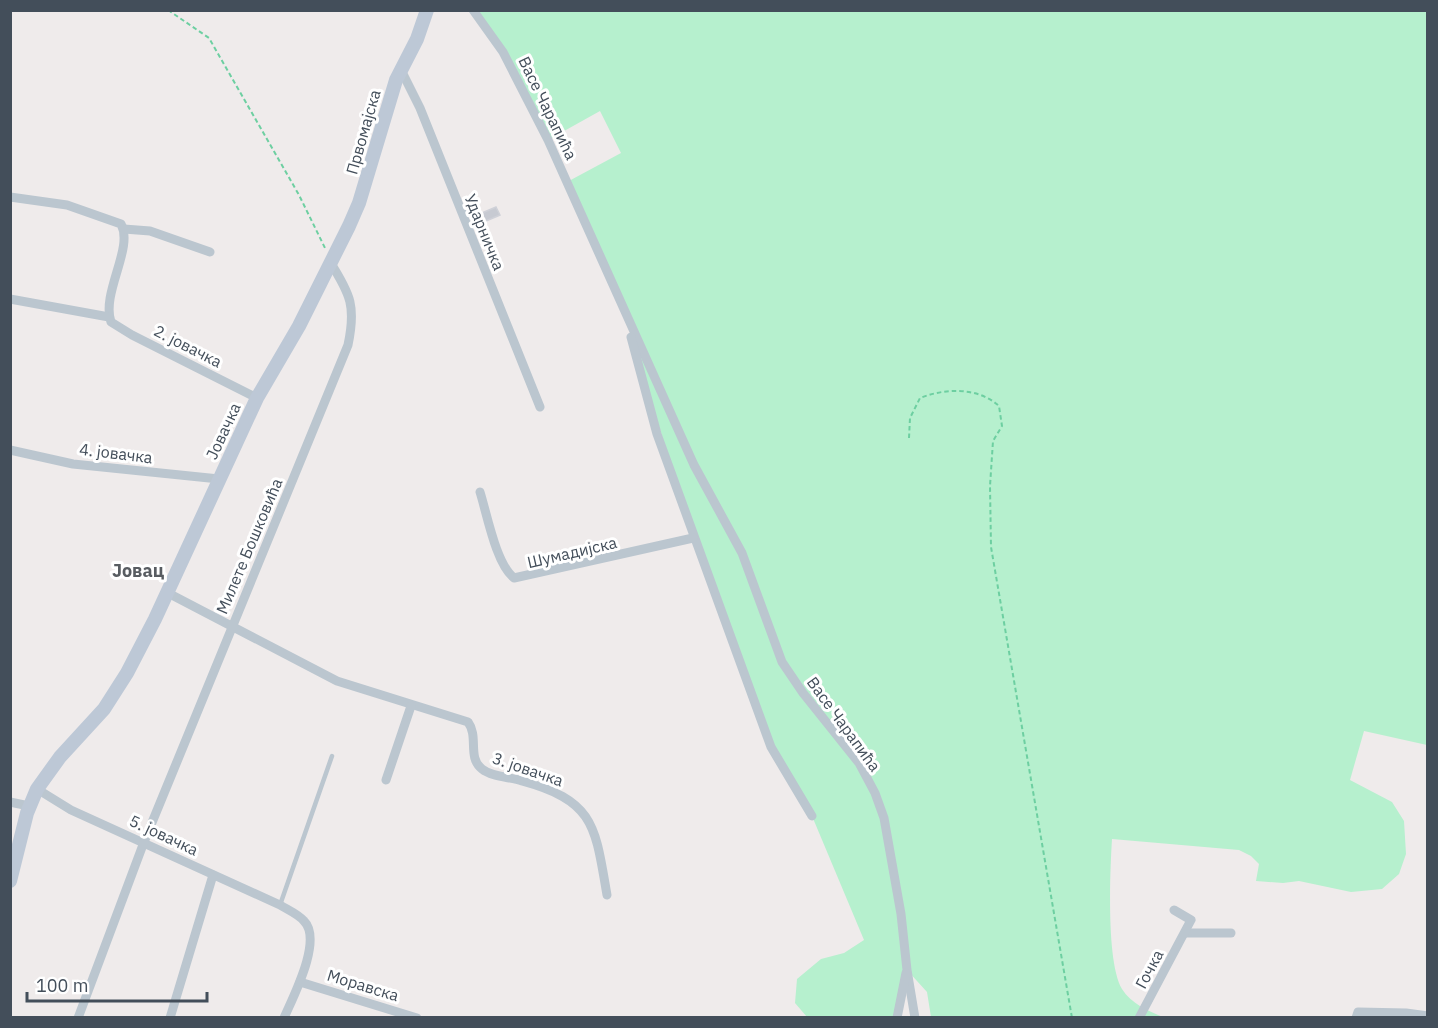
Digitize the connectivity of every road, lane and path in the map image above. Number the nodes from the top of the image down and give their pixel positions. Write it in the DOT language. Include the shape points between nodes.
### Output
graph roads {
  1 [pos="168,10"];
  2 [pos="427,10"];
  3 [pos="473,10"];
  4 [pos="400,69"];
  5 [pos="10,197"];
  6 [pos="124,229"];
  7 [pos="210,252"];
  8 [pos="330,262"];
  9 [pos="10,298"];
  10 [pos="624,311"];
  11 [pos="109,317"];
  12 [pos="257,398"];
  13 [pos="540,407"];
  14 [pos="909,438"];
  15 [pos="10,450"];
  16 [pos="219,479"];
  17 [pos="480,492"];
  18 [pos="693,538"];
  19 [pos="168,593"];
  20 [pos="231,627"];
  21 [pos="411,706"];
  22 [pos="332,756"];
  23 [pos="386,780"];
  24 [pos="37,789"];
  25 [pos="10,802"];
  26 [pos="29,806"];
  27 [pos="812,816"];
  28 [pos="144,843"];
  29 [pos="213,875"];
  30 [pos="10,881"];
  31 [pos="607,895"];
  32 [pos="280,905"];
  33 [pos="1174,910"];
  34 [pos="1185,933"];
  35 [pos="1231,933"];
  36 [pos="907,970"];
  37 [pos="300,982"];
  38 [pos="1428,1016"];
  39 [pos="78,1017"];
  40 [pos="170,1017"];
  41 [pos="284,1017"];
  42 [pos="417,1017"];
  43 [pos="897,1017"];
  44 [pos="915,1017"];
  45 [pos="1072,1017"];
  46 [pos="1139,1017"];
  47 [pos="1356,1017"];
  1 -- 8 [label="path" via="209,38 299,195"];
  2 -- 4 [label="main road, Првомајска"];
  3 -- 10 [label="street, Васе Чарапића" via="503,52 548,140"];
  4 -- 8 [label="main road, Првомајска" via="356,211"];
  4 -- 13 [label="street, Ударничка" via="420,108"];
  5 -- 6 [label="street" via="67,205 115,220"];
  6 -- 7 [label="street" via="150,231"];
  6 -- 11 [label="street"];
  8 -- 12 [label="main road, Јовачка"];
  8 -- 20 [label="street, Милете Бошковића" via="346,287 354,317 348,345"];
  9 -- 11 [label="street, 2. јовачка"];
  10 -- 18 [label="street" via="657,434"];
  10 -- 36 [label="street, Васе Чарапића" via="694,465 742,553 782,662 859,763 875,793 884,818"];
  11 -- 12 [label="street, 2. јовачка" via="125,332"];
  12 -- 16 [label="main road, Јовачка"];
  14 -- 45 [label="path" via="910,418 920,398 935,392 987,395 999,406 1002,426 993,441 990,486 991,547"];
  15 -- 16 [label="street, 4. јовачка" via="73,464"];
  16 -- 19 [label="main road, Јовачка"];
  17 -- 18 [label="street, Шумадијска" via="501,558 514,578"];
  18 -- 27 [label="street" via="771,747"];
  19 -- 20 [label="street, 3. јовачка"];
  19 -- 24 [label="main road, Јовачка" via="110,701 60,756"];
  20 -- 21 [label="street, 3. јовачка" via="338,681"];
  20 -- 28 [label="street, Милете Бошковића"];
  21 -- 23 [label="street"];
  21 -- 31 [label="street, 3. јовачка" via="468,722 474,734 475,759 484,771 546,787 577,805 593,828"];
  22 -- 32 [label="lane"];
  24 -- 26 [label="main road, Јовачка"];
  24 -- 28 [label="street, 5. јовачка" via="71,810"];
  25 -- 26 [label="street"];
  26 -- 30 [label="main road, Јовачка"];
  28 -- 29 [label="street, 5. јовачка"];
  28 -- 39 [label="street, Милете Бошковића"];
  29 -- 32 [label="street, 5. јовачка"];
  29 -- 40 [label="street"];
  32 -- 37 [label="street, 5. јовачка" via="304,920 310,934"];
  33 -- 34 [label="street" via="1191,920"];
  34 -- 35 [label="street"];
  34 -- 46 [label="street, Гочка"];
  36 -- 43 [label="street"];
  36 -- 44 [label="street, Васе Чарапића"];
  37 -- 41 [label="street, 5. јовачка"];
  37 -- 42 [label="street, Моравска"];
  38 -- 47 [label="street" via="1371,1011 1358,1012"];
}
